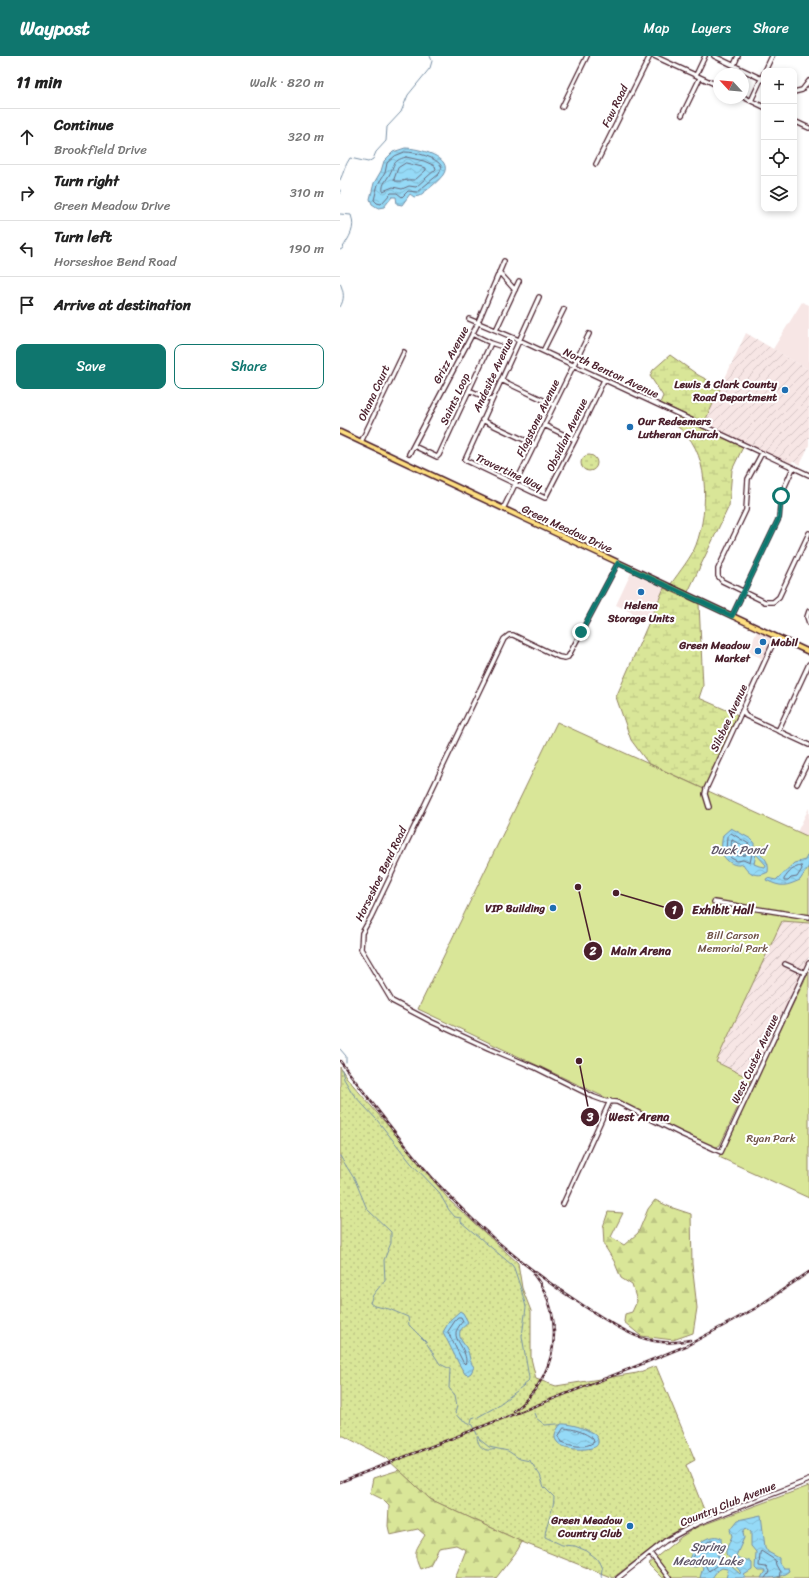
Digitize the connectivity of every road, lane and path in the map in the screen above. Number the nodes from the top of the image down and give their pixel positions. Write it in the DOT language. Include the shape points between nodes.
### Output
graph roads {
  1 [pos="587,56"];
  2 [pos="650,56"];
  3 [pos="654,56"];
  4 [pos="705,56"];
  5 [pos="714,56"];
  6 [pos="738,56"];
  7 [pos="772,56"];
  8 [pos="734,65"];
  9 [pos="766,68"];
  10 [pos="696,76"];
  11 [pos="700,78"];
  12 [pos="761,78"];
  13 [pos="809,81"];
  14 [pos="761,82"];
  15 [pos="713,83"];
  16 [pos="797,91"];
  17 [pos="751,100"];
  18 [pos="761,105"];
  19 [pos="562,107"];
  20 [pos="682,115"];
  21 [pos="797,122"];
  22 [pos="809,128"];
  23 [pos="596,164"];
  24 [pos="504,261"];
  25 [pos="499,272"];
  26 [pos="519,281"];
  27 [pos="515,290"];
  28 [pos="539,297"];
  29 [pos="564,309"];
  30 [pos="469,320"];
  31 [pos="477,323"];
  32 [pos="496,330"];
  33 [pos="472,334"];
  34 [pos="589,334"];
  35 [pos="519,340"];
  36 [pos="491,343"];
  37 [pos="500,346"];
  38 [pos="543,351"];
  39 [pos="404,352"];
  40 [pos="573,366"];
  41 [pos="501,380"];
  42 [pos="604,380"];
  43 [pos="469,390"];
  44 [pos="491,400"];
  45 [pos="554,405"];
  46 [pos="482,420"];
  47 [pos="544,425"];
  48 [pos="340,432"];
  49 [pos="575,440"];
  50 [pos="362,442"];
  51 [pos="535,445"];
  52 [pos="414,446"];
  53 [pos="762,453"];
  54 [pos="409,454"];
  55 [pos="465,460"];
  56 [pos="793,468"];
  57 [pos="809,475"];
  58 [pos="515,485"];
  59 [pos="545,498"];
  60 [pos="503,509"];
  61 [pos="809,533"];
  62 [pos="618,563"];
  63 [pos="744,592"];
  64 [pos="809,611"];
  65 [pos="732,616"];
  66 [pos="809,623"];
  67 [pos="776,637"];
  68 [pos="809,652"];
  69 [pos="809,664"];
  70 [pos="743,710"];
  71 [pos="778,730"];
  72 [pos="809,745"];
  73 [pos="809,760"];
  74 [pos="797,784"];
  75 [pos="709,807"];
  76 [pos="714,902"];
  77 [pos="809,917"];
  78 [pos="809,963"];
  79 [pos="785,964"];
  80 [pos="805,973"];
  81 [pos="610,1101"];
  82 [pos="711,1148"];
  83 [pos="563,1204"];
  84 [pos="809,1480"];
  85 [pos="650,1554"];
  86 [pos="618,1578"];
  87 [pos="669,1578"];
  1 -- 19 [label="street"];
  2 -- 23 [label="street, Faw Road"];
  3 -- 10 [label="street"];
  4 -- 10 [label="street"];
  5 -- 8 [label="street"];
  6 -- 8 [label="street"];
  7 -- 9 [label="street"];
  8 -- 12 [label="street"];
  10 -- 11 [label="street"];
  11 -- 15 [label="street"];
  11 -- 20 [label="street"];
  13 -- 16 [label="street" via="802,90"];
  14 -- 17 [label="street"];
  17 -- 18 [label="street"];
  21 -- 22 [label="street"];
  24 -- 25 [label="street, Grizz Avenue"];
  25 -- 27 [label="street"];
  25 -- 31 [label="street, Grizz Avenue"];
  26 -- 27 [label="street"];
  27 -- 32 [label="street"];
  28 -- 35 [label="street, Andesite Avenue"];
  29 -- 38 [label="street"];
  30 -- 31 [label="street, North Benton Avenue"];
  31 -- 32 [label="street, North Benton Avenue"];
  31 -- 33 [label="street, Grizz Avenue"];
  32 -- 35 [label="street, North Benton Avenue"];
  33 -- 36 [label="street"];
  33 -- 52 [label="street, Grizz Avenue"];
  34 -- 40 [label="street, Flagstone Avenue"];
  35 -- 38 [label="street, North Benton Avenue"];
  35 -- 41 [label="street, Andesite Avenue"];
  36 -- 37 [label="street"];
  36 -- 43 [label="street, Saints Loop"];
  38 -- 40 [label="street, North Benton Avenue"];
  39 -- 50 [label="street, Ohana Court"];
  40 -- 42 [label="street, North Benton Avenue"];
  40 -- 45 [label="street, Flagstone Avenue"];
  41 -- 44 [label="street, Andesite Avenue"];
  41 -- 45 [label="street"];
  42 -- 49 [label="street, Obsidian Avenue"];
  42 -- 53 [label="street, North Benton Avenue"];
  43 -- 44 [label="street"];
  43 -- 52 [label="street, Saints Loop" via="439,455 437,457"];
  44 -- 46 [label="street, Andesite Avenue"];
  45 -- 47 [label="street, Flagstone Avenue"];
  46 -- 51 [label="street"];
  46 -- 55 [label="street, Andesite Avenue"];
  47 -- 49 [label="street"];
  47 -- 51 [label="street, Flagstone Avenue"];
  48 -- 50 [label="main road, Green Meadow Drive"];
  49 -- 59 [label="street, Obsidian Avenue"];
  50 -- 60 [label="main road, Green Meadow Drive"];
  51 -- 58 [label="street, Flagstone Avenue"];
  52 -- 54 [label="street, Grizz Avenue"];
  53 -- 56 [label="street, North Benton Avenue"];
  53 -- 63 [label="street" via="748,480 746,510 717,572 722,581"];
  55 -- 58 [label="street, Travertine Way"];
  56 -- 57 [label="street, North Benton Avenue"];
  56 -- 63 [label="street" via="781,496 779,518"];
  58 -- 59 [label="street, Travertine Way"];
  58 -- 60 [label="street, Flagstone Avenue"];
  60 -- 62 [label="main road, Green Meadow Drive"];
  61 -- 63 [label="street" via="776,600 765,602"];
  62 -- 65 [label="main road, Green Meadow Drive"];
  62 -- 81 [label="street, Horseshoe Bend Road" via="568,657 560,657 513,635 504,638 362,933 361,944 364,954 392,1001 594,1097"];
  63 -- 65 [label="street"];
  64 -- 66 [label="street"];
  65 -- 67 [label="main road, Green Meadow Drive"];
  67 -- 68 [label="main road, Green Meadow Drive"];
  67 -- 70 [label="street, Silsbee Avenue"];
  69 -- 71 [label="street"];
  70 -- 71 [label="street" via="746,716"];
  70 -- 75 [label="street, Silsbee Avenue" via="706,789"];
  71 -- 72 [label="street"];
  73 -- 74 [label="street"];
  76 -- 77 [label="street"];
  78 -- 80 [label="street, West Custer Avenue"];
  79 -- 80 [label="street"];
  80 -- 82 [label="street, West Custer Avenue" via="722,1152"];
  81 -- 82 [label="street, Horseshoe Bend Road" via="617,1102"];
  81 -- 83 [label="street"];
  84 -- 85 [label="street, Country Club Avenue" via="698,1523 665,1541"];
  85 -- 86 [label="street, Country Club Avenue"];
  85 -- 87 [label="street"];
}
